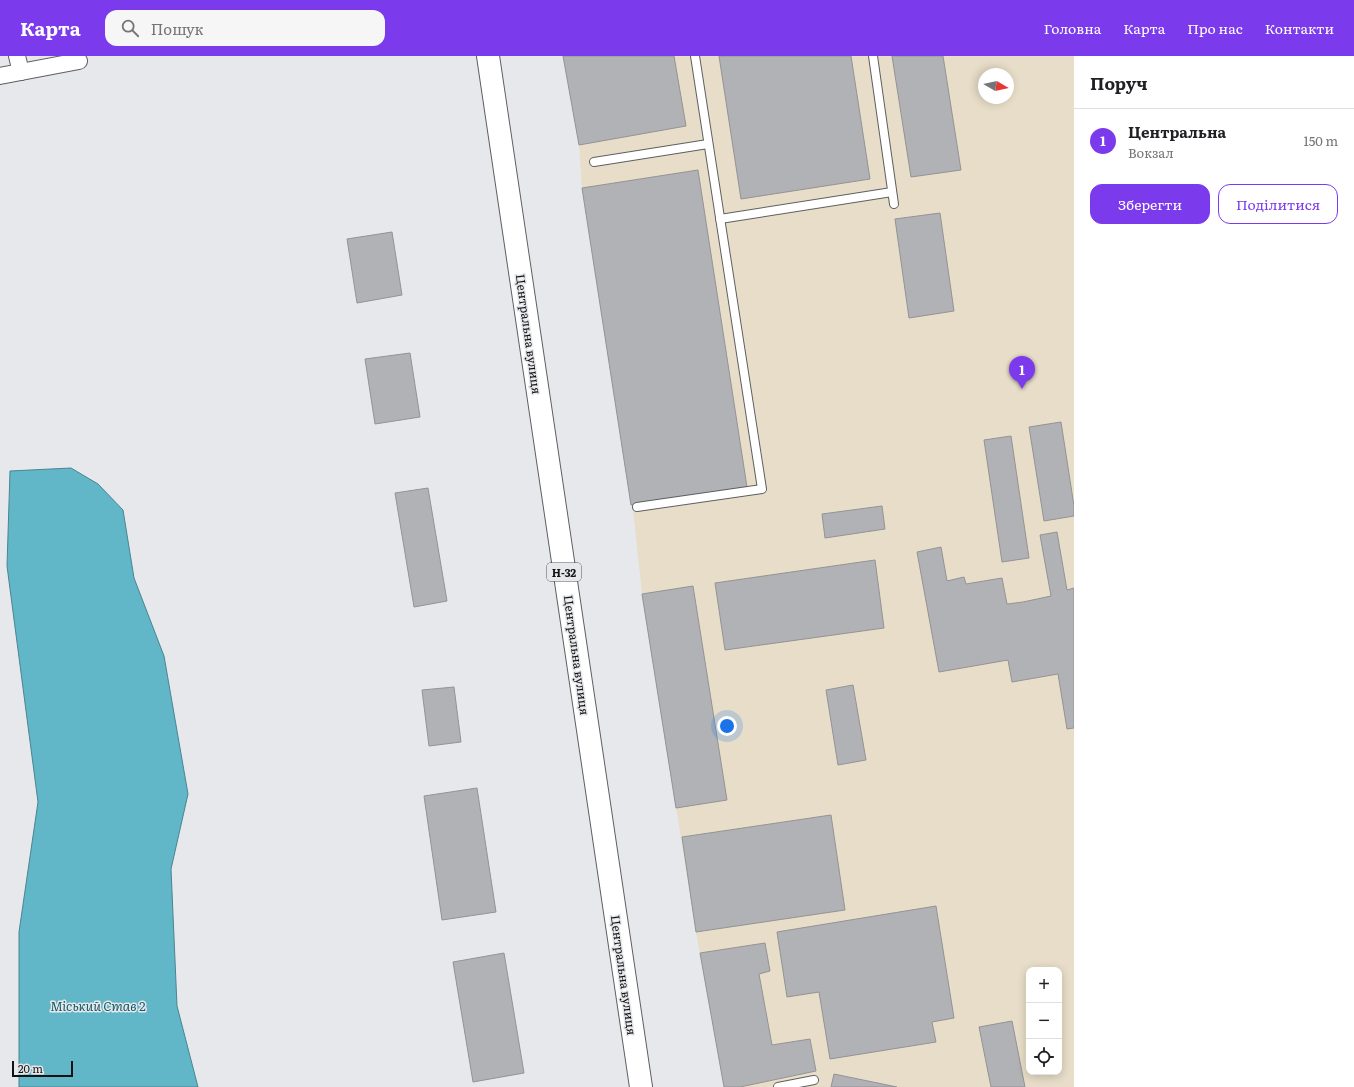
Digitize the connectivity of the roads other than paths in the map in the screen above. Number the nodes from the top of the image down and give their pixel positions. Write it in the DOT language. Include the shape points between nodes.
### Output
graph roads {
  1 [pos="17,56"];
  2 [pos="488,56"];
  3 [pos="695,56"];
  4 [pos="873,56"];
  5 [pos="80,58"];
  6 [pos="21,72"];
  7 [pos="0,76"];
  8 [pos="708,144"];
  9 [pos="594,162"];
  10 [pos="892,192"];
  11 [pos="894,204"];
  12 [pos="720,219"];
  13 [pos="637,507"];
  14 [pos="814,1080"];
  15 [pos="641,1087"];
  16 [pos="778,1087"];
  1 -- 6 [label="street"];
  2 -- 15 [label="main road, Центральна вулиця / Н-32"];
  3 -- 8 [label="lane"];
  4 -- 10 [label="lane"];
  5 -- 6 [label="street"];
  6 -- 7 [label="street"];
  8 -- 9 [label="lane"];
  8 -- 12 [label="lane"];
  10 -- 11 [label="lane"];
  10 -- 12 [label="lane"];
  12 -- 13 [label="lane" via="762,489"];
  14 -- 16 [label="lane"];
}
